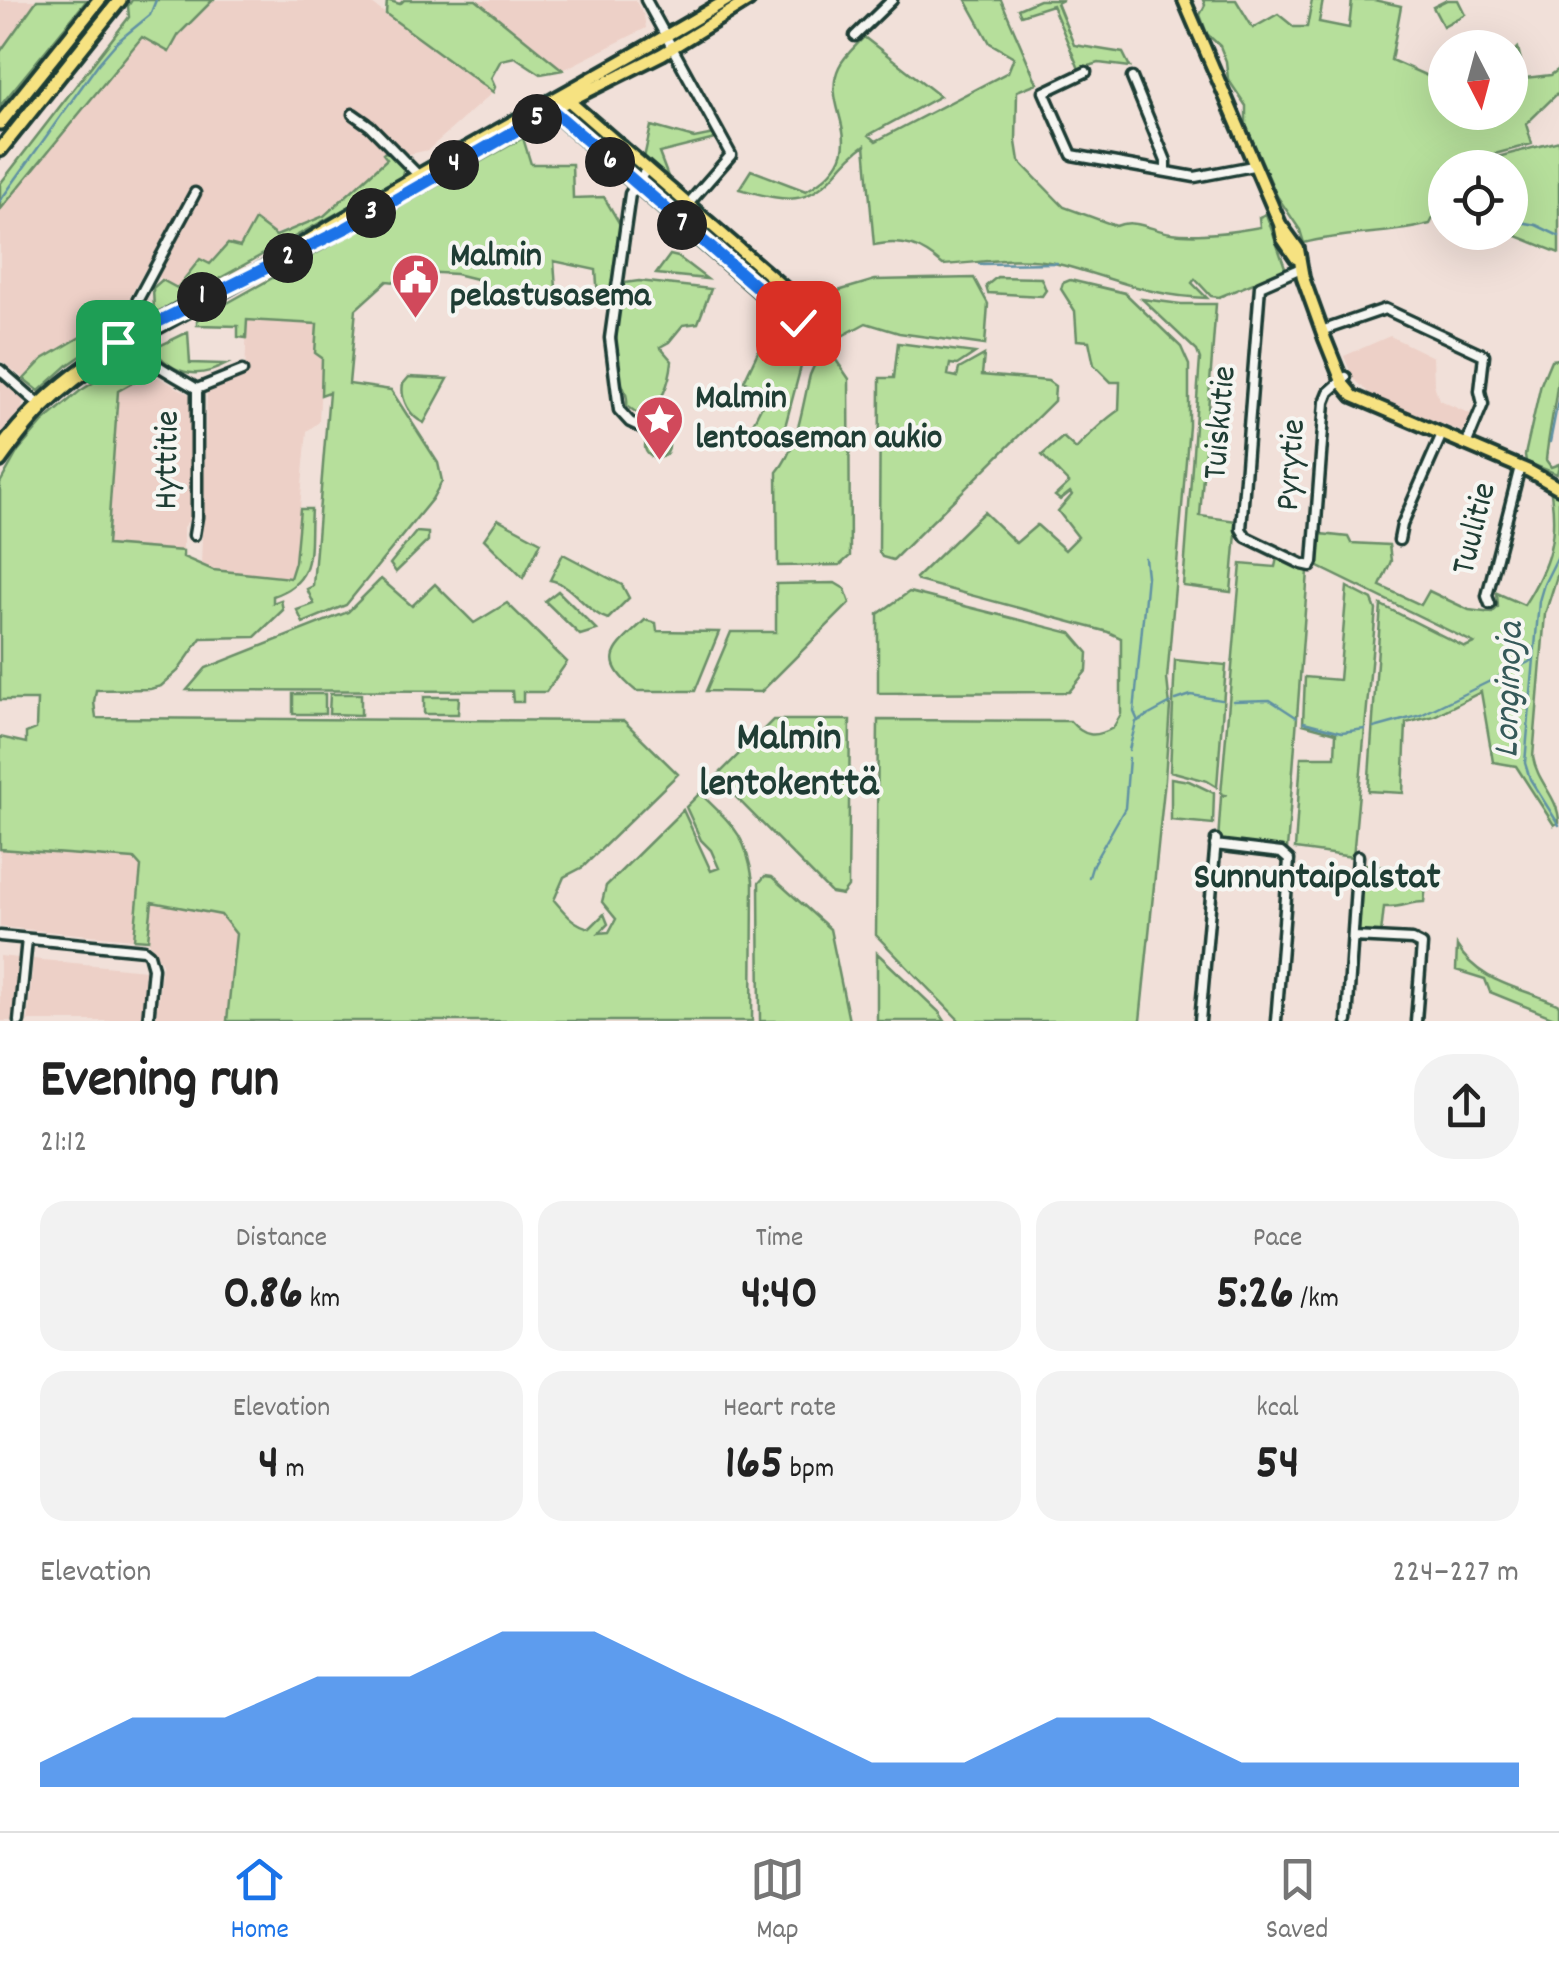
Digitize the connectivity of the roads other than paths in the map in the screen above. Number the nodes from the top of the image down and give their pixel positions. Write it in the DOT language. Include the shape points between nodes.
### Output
graph roads {
  1 [pos="98,0"];
  2 [pos="120,0"];
  3 [pos="646,0"];
  4 [pos="727,0"];
  5 [pos="749,0"];
  6 [pos="892,0"];
  7 [pos="1184,0"];
  8 [pos="855,36"];
  9 [pos="668,43"];
  10 [pos="1086,72"];
  11 [pos="1132,78"];
  12 [pos="565,98"];
  13 [pos="548,108"];
  14 [pos="352,114"];
  15 [pos="0,122"];
  16 [pos="0,150"];
  17 [pos="1254,166"];
  18 [pos="646,170"];
  19 [pos="1166,172"];
  20 [pos="422,179"];
  21 [pos="636,184"];
  22 [pos="195,192"];
  23 [pos="687,206"];
  24 [pos="675,219"];
  25 [pos="1301,268"];
  26 [pos="1324,331"];
  27 [pos="137,338"];
  28 [pos="0,370"];
  29 [pos="242,371"];
  30 [pos="1344,379"];
  31 [pos="197,389"];
  32 [pos="41,406"];
  33 [pos="647,430"];
  34 [pos="1442,434"];
  35 [pos="1466,445"];
  36 [pos="0,449"];
  37 [pos="0,461"];
  38 [pos="1525,470"];
  39 [pos="1559,485"];
  40 [pos="194,535"];
  41 [pos="1399,540"];
  42 [pos="1310,566"];
  43 [pos="1490,604"];
  44 [pos="1358,856"];
  45 [pos="0,936"];
  46 [pos="1354,937"];
  47 [pos="27,939"];
  48 [pos="20,1021"];
  49 [pos="148,1021"];
  50 [pos="1200,1021"];
  51 [pos="1276,1021"];
  52 [pos="1347,1021"];
  53 [pos="1416,1021"];
  1 -- 15 [label="highway"];
  2 -- 16 [label="highway"];
  3 -- 9 [label="street"];
  4 -- 9 [label="main road"];
  5 -- 9 [label="main road"];
  6 -- 8 [label="street"];
  7 -- 17 [label="main road"];
  9 -- 12 [label="main road"];
  9 -- 23 [label="street" via="732,155"];
  10 -- 19 [label="street" via="1044,92 1072,154"];
  11 -- 19 [label="street"];
  12 -- 13 [label="main road"];
  12 -- 18 [label="main road"];
  13 -- 20 [label="main road"];
  13 -- 21 [label="main road"];
  14 -- 20 [label="street"];
  17 -- 19 [label="street" via="1195,178"];
  17 -- 25 [label="main road"];
  18 -- 21 [label="street"];
  18 -- 23 [label="main road"];
  20 -- 27 [label="main road"];
  21 -- 24 [label="main road"];
  21 -- 33 [label="street" via="610,338 619,410"];
  22 -- 27 [label="street" via="129,313"];
  23 -- 24 [label="street"];
  23 -- 24 [label="main road" via="805,306 806,320 792,320"];
  25 -- 26 [label="main road"];
  25 -- 42 [label="street, Tuiskutie" via="1260,286 1241,529"];
  26 -- 30 [label="main road"];
  26 -- 35 [label="street" via="1385,308 1484,355 1483,404"];
  27 -- 31 [label="street, Hyttitie" via="166,374"];
  27 -- 32 [label="main road"];
  28 -- 32 [label="street"];
  29 -- 31 [label="street"];
  30 -- 34 [label="main road" via="1352,396"];
  30 -- 42 [label="street, Pyrytie" via="1325,402"];
  31 -- 40 [label="street, Hyttitie"];
  32 -- 36 [label="main road"];
  32 -- 37 [label="main road"];
  34 -- 35 [label="main road"];
  34 -- 41 [label="street"];
  35 -- 38 [label="main road"];
  38 -- 39 [label="main road"];
  38 -- 43 [label="street, Tuulitie"];
  44 -- 46 [label="street"];
  45 -- 47 [label="street"];
  46 -- 52 [label="street"];
  46 -- 53 [label="street" via="1420,942"];
  47 -- 48 [label="street"];
  47 -- 49 [label="street" via="149,954"];
  50 -- 51 [label="street" via="1215,842 1289,860"];
}
